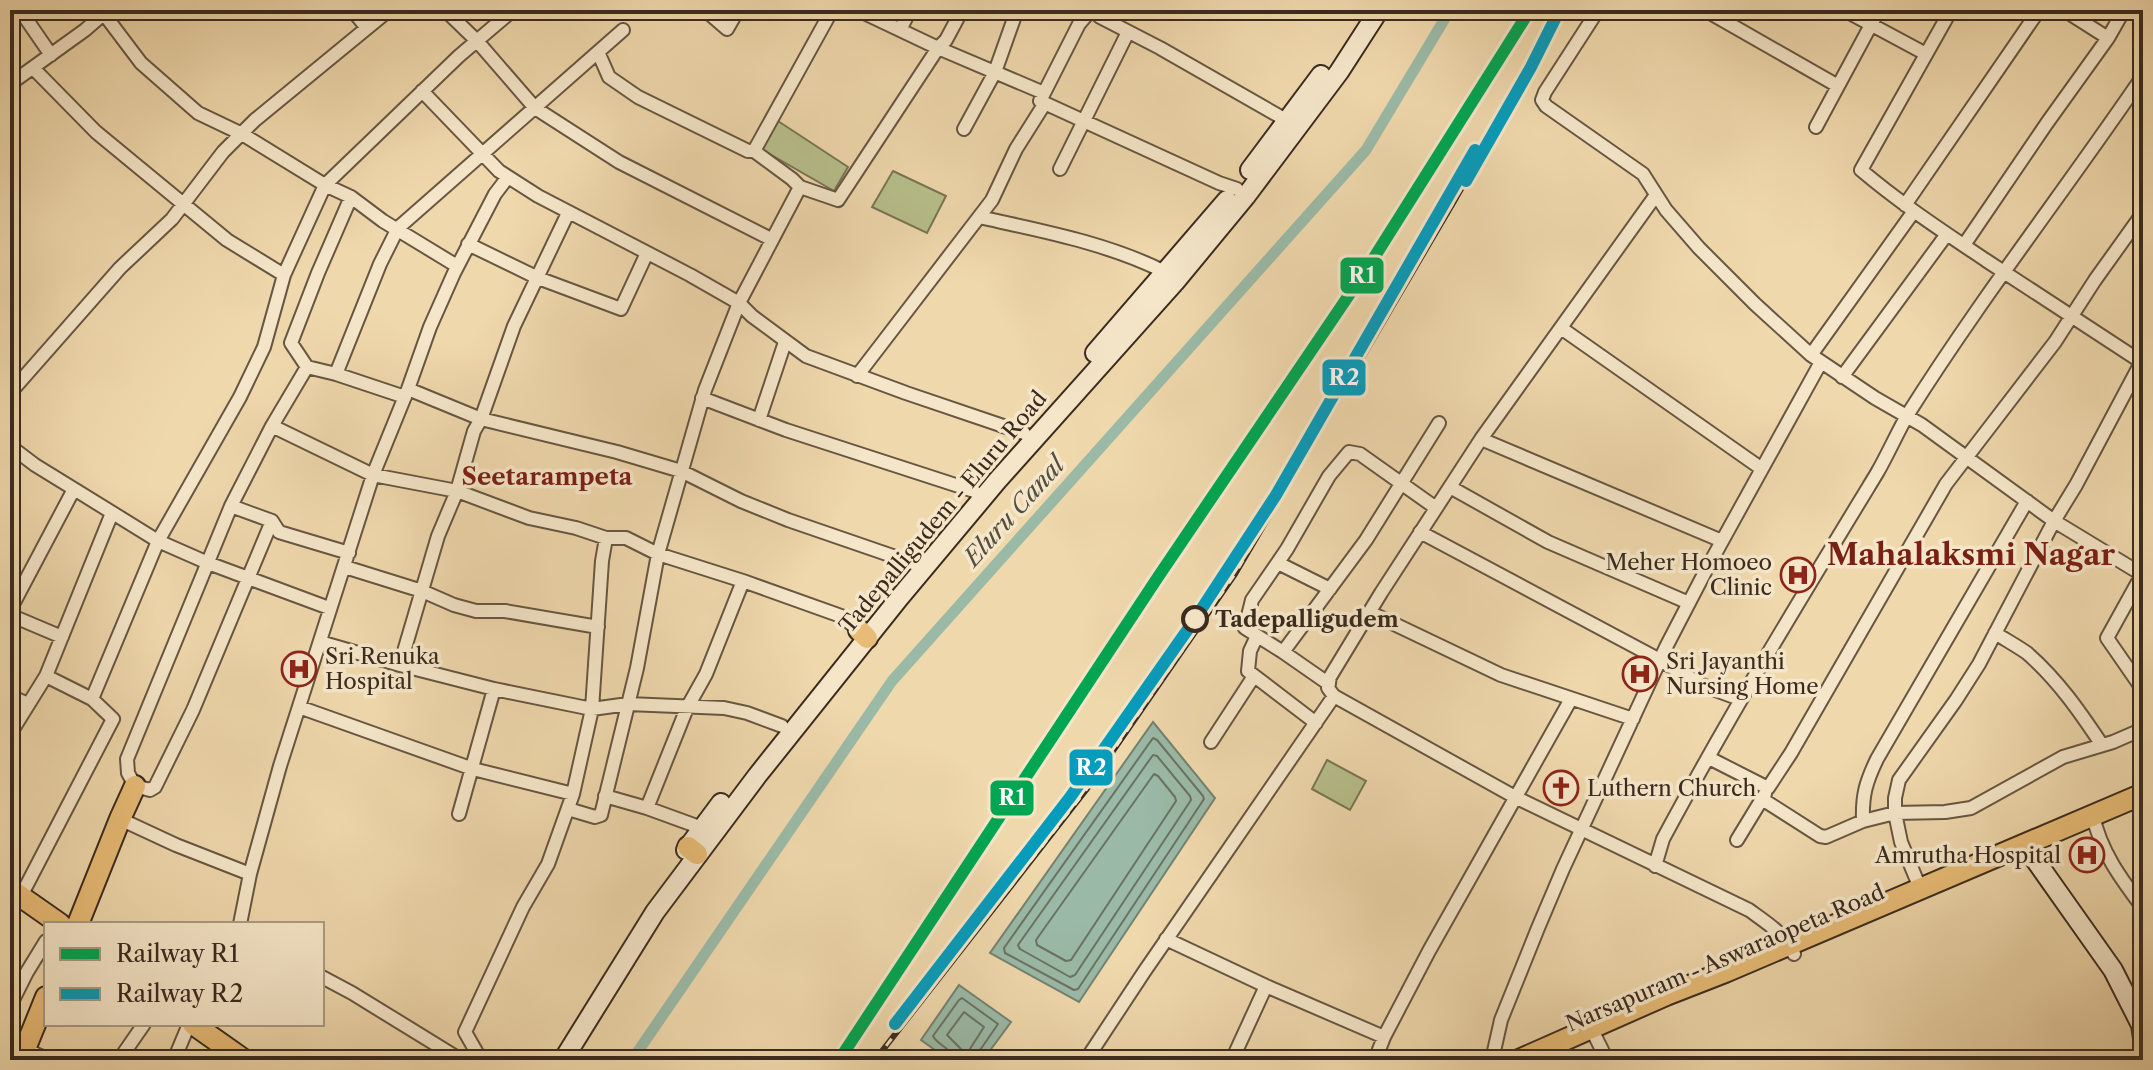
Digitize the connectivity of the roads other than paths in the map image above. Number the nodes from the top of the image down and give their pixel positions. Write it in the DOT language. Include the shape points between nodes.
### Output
graph roads {
  1 [pos="20,10"];
  2 [pos="352,10"];
  3 [pos="389,10"];
  4 [pos="445,10"];
  5 [pos="513,10"];
  6 [pos="705,10"];
  7 [pos="738,10"];
  8 [pos="832,10"];
  9 [pos="858,10"];
  10 [pos="910,10"];
  11 [pos="962,10"];
  12 [pos="1017,10"];
  13 [pos="1092,10"];
  14 [pos="1364,10"];
  15 [pos="1379,10"];
  16 [pos="1598,10"];
  17 [pos="1705,10"];
  18 [pos="1844,10"];
  19 [pos="1879,10"];
  20 [pos="1951,10"];
  21 [pos="2039,10"];
  22 [pos="2064,10"];
  23 [pos="2124,10"];
  24 [pos="106,12"];
  25 [pos="1871,24"];
  26 [pos="367,28"];
  27 [pos="623,30"];
  28 [pos="900,30"];
  29 [pos="1128,32"];
  30 [pos="2108,38"];
  31 [pos="477,41"];
  32 [pos="938,48"];
  33 [pos="598,52"];
  34 [pos="1926,54"];
  35 [pos="51,55"];
  36 [pos="33,68"];
  37 [pos="995,72"];
  38 [pos="2143,76"];
  39 [pos="10,84"];
  40 [pos="1838,86"];
  41 [pos="422,91"];
  42 [pos="1044,98"];
  43 [pos="535,108"];
  44 [pos="1286,120"];
  45 [pos="1084,121"];
  46 [pos="1816,127"];
  47 [pos="964,129"];
  48 [pos="242,134"];
  49 [pos="754,151"];
  50 [pos="483,154"];
  51 [pos="1060,169"];
  52 [pos="508,177"];
  53 [pos="325,185"];
  54 [pos="800,187"];
  55 [pos="1237,189"];
  56 [pos="1656,195"];
  57 [pos="351,197"];
  58 [pos="184,203"];
  59 [pos="1910,208"];
  60 [pos="568,213"];
  61 [pos="2143,213"];
  62 [pos="979,217"];
  63 [pos="398,228"];
  64 [pos="1947,234"];
  65 [pos="771,239"];
  66 [pos="468,244"];
  67 [pos="1964,245"];
  68 [pos="647,253"];
  69 [pos="457,266"];
  70 [pos="1165,272"];
  71 [pos="2005,272"];
  72 [pos="284,275"];
  73 [pos="538,278"];
  74 [pos="739,303"];
  75 [pos="2070,317"];
  76 [pos="1561,328"];
  77 [pos="785,342"];
  78 [pos="1816,358"];
  79 [pos="2142,361"];
  80 [pos="307,367"];
  81 [pos="336,374"];
  82 [pos="857,376"];
  83 [pos="1842,377"];
  84 [pos="10,393"];
  85 [pos="407,393"];
  86 [pos="702,398"];
  87 [pos="1907,417"];
  88 [pos="481,419"];
  89 [pos="759,420"];
  90 [pos="1439,423"];
  91 [pos="272,426"];
  92 [pos="1024,433"];
  93 [pos="1481,439"];
  94 [pos="10,446"];
  95 [pos="1967,459"];
  96 [pos="1762,469"];
  97 [pos="681,471"];
  98 [pos="373,475"];
  99 [pos="1401,484"];
  100 [pos="1450,487"];
  101 [pos="74,489"];
  102 [pos="457,491"];
  103 [pos="974,491"];
  104 [pos="2027,501"];
  105 [pos="231,506"];
  106 [pos="1436,508"];
  107 [pos="112,513"];
  108 [pos="272,521"];
  109 [pos="2054,521"];
  110 [pos="1420,532"];
  111 [pos="606,538"];
  112 [pos="158,541"];
  113 [pos="1722,541"];
  114 [pos="349,553"];
  115 [pos="658,554"];
  116 [pos="208,563"];
  117 [pos="913,563"];
  118 [pos="1278,563"];
  119 [pos="345,567"];
  120 [pos="2143,574"];
  121 [pos="249,578"];
  122 [pos="743,581"];
  123 [pos="1330,589"];
  124 [pos="422,591"];
  125 [pos="1689,603"];
  126 [pos="329,608"];
  127 [pos="10,612"];
  128 [pos="1369,612"];
  129 [pos="598,627"];
  130 [pos="1995,633"];
  131 [pos="863,634"];
  132 [pos="1257,636"];
  133 [pos="62,637"];
  134 [pos="320,642"];
  135 [pos="1283,652"];
  136 [pos="1660,660"];
  137 [pos="400,665"];
  138 [pos="46,676"];
  139 [pos="1254,676"];
  140 [pos="494,689"];
  141 [pos="1332,690"];
  142 [pos="2143,690"];
  143 [pos="10,696"];
  144 [pos="92,699"];
  145 [pos="1571,699"];
  146 [pos="1740,699"];
  147 [pos="28,704"];
  148 [pos="628,704"];
  149 [pos="299,707"];
  150 [pos="687,708"];
  151 [pos="592,709"];
  152 [pos="1633,719"];
  153 [pos="1316,723"];
  154 [pos="782,726"];
  155 [pos="2143,729"];
  156 [pos="10,734"];
  157 [pos="1211,742"];
  158 [pos="2102,745"];
  159 [pos="1709,758"];
  160 [pos="473,769"];
  161 [pos="135,786"];
  162 [pos="1765,793"];
  163 [pos="573,794"];
  164 [pos="2143,794"];
  165 [pos="605,796"];
  166 [pos="1515,797"];
  167 [pos="2143,805"];
  168 [pos="647,808"];
  169 [pos="568,809"];
  170 [pos="1895,813"];
  171 [pos="459,814"];
  172 [pos="120,819"];
  173 [pos="1863,821"];
  174 [pos="2095,822"];
  175 [pos="702,828"];
  176 [pos="1582,831"];
  177 [pos="1737,840"];
  178 [pos="692,851"];
  179 [pos="2021,852"];
  180 [pos="1655,866"];
  181 [pos="250,874"];
  182 [pos="1920,888"];
  183 [pos="14,895"];
  184 [pos="2143,908"];
  185 [pos="47,921"];
  186 [pos="79,922"];
  187 [pos="240,922"];
  188 [pos="1166,939"];
  189 [pos="44,944"];
  190 [pos="1792,949"];
  191 [pos="324,978"];
  192 [pos="1266,986"];
  193 [pos="44,1000"];
  194 [pos="10,1006"];
  195 [pos="143,1026"];
  196 [pos="190,1026"];
  197 [pos="194,1026"];
  198 [pos="215,1026"];
  199 [pos="1593,1033"];
  200 [pos="1384,1037"];
  201 [pos="2143,1038"];
  202 [pos="17,1046"];
  203 [pos="50,1060"];
  204 [pos="119,1060"];
  205 [pos="174,1060"];
  206 [pos="244,1060"];
  207 [pos="262,1060"];
  208 [pos="461,1060"];
  209 [pos="481,1060"];
  210 [pos="549,1060"];
  211 [pos="563,1060"];
  212 [pos="1086,1060"];
  213 [pos="1232,1060"];
  214 [pos="1375,1060"];
  215 [pos="1492,1060"];
  216 [pos="1519,1060"];
  217 [pos="1545,1060"];
  218 [pos="1607,1060"];
  1 -- 35 [label="street"];
  2 -- 26 [label="street"];
  3 -- 26 [label="street"];
  4 -- 31 [label="street"];
  5 -- 31 [label="street"];
  6 -- 7 [label="street" via="727,29"];
  8 -- 49 [label="street"];
  9 -- 28 [label="street"];
  10 -- 28 [label="street"];
  11 -- 32 [label="street"];
  12 -- 37 [label="street"];
  13 -- 29 [label="street"];
  13 -- 42 [label="street" via="1079,24"];
  14 -- 44 [label="main road, Tadepalligudem - Eluru Road"];
  15 -- 131 [label="main road, Tadepalligudem - Eluru Road" via="1339,72 1175,282"];
  16 -- 56 [label="street" via="1542,100 1643,174"];
  17 -- 40 [label="street"];
  18 -- 25 [label="street"];
  19 -- 25 [label="street"];
  20 -- 34 [label="street"];
  21 -- 59 [label="street"];
  22 -- 30 [label="street"];
  23 -- 30 [label="street"];
  24 -- 35 [label="street"];
  24 -- 48 [label="street" via="141,63 198,113"];
  25 -- 34 [label="street"];
  25 -- 40 [label="street"];
  26 -- 48 [label="street"];
  27 -- 33 [label="street"];
  28 -- 32 [label="street"];
  29 -- 44 [label="street"];
  29 -- 45 [label="street"];
  30 -- 67 [label="street"];
  31 -- 41 [label="street"];
  31 -- 43 [label="street"];
  32 -- 37 [label="street"];
  32 -- 54 [label="street" via="838,200"];
  33 -- 43 [label="street"];
  33 -- 49 [label="street" via="609,77 638,97"];
  34 -- 59 [label="street" via="1861,170"];
  35 -- 36 [label="street"];
  36 -- 39 [label="street"];
  36 -- 58 [label="street" via="96,132"];
  37 -- 42 [label="street"];
  37 -- 47 [label="street"];
  38 -- 71 [label="street"];
  40 -- 46 [label="street"];
  41 -- 50 [label="street"];
  41 -- 53 [label="street"];
  42 -- 45 [label="street"];
  42 -- 62 [label="street"];
  43 -- 50 [label="street"];
  43 -- 65 [label="street" via="619,162"];
  44 -- 55 [label="main road, Tadepalligudem - Eluru Road"];
  45 -- 51 [label="street"];
  45 -- 55 [label="street"];
  48 -- 53 [label="street"];
  48 -- 58 [label="street"];
  49 -- 54 [label="street"];
  50 -- 52 [label="street"];
  50 -- 63 [label="street"];
  52 -- 60 [label="street"];
  52 -- 66 [label="street"];
  53 -- 57 [label="street"];
  53 -- 72 [label="street"];
  54 -- 65 [label="street"];
  55 -- 70 [label="main road, Tadepalligudem - Eluru Road"];
  56 -- 76 [label="street"];
  56 -- 78 [label="street" via="1699,248"];
  57 -- 63 [label="street"];
  57 -- 80 [label="street" via="291,343"];
  58 -- 72 [label="street" via="227,240"];
  58 -- 84 [label="street"];
  59 -- 64 [label="street"];
  59 -- 78 [label="street"];
  60 -- 68 [label="street"];
  60 -- 73 [label="street"];
  61 -- 75 [label="street"];
  62 -- 70 [label="street" via="1105,248"];
  62 -- 82 [label="street"];
  63 -- 69 [label="street"];
  63 -- 81 [label="street"];
  64 -- 67 [label="street"];
  64 -- 83 [label="street"];
  65 -- 74 [label="street"];
  66 -- 69 [label="street"];
  66 -- 73 [label="street"];
  67 -- 71 [label="street"];
  68 -- 73 [label="street" via="621,309"];
  68 -- 74 [label="street"];
  69 -- 85 [label="street"];
  70 -- 92 [label="main road, Tadepalligudem - Eluru Road"];
  71 -- 75 [label="street"];
  71 -- 87 [label="street"];
  72 -- 112 [label="street" via="264,347"];
  73 -- 88 [label="street" via="514,326"];
  74 -- 77 [label="street"];
  74 -- 86 [label="street"];
  75 -- 79 [label="street"];
  75 -- 95 [label="street"];
  76 -- 93 [label="street"];
  76 -- 96 [label="street"];
  77 -- 82 [label="street"];
  77 -- 89 [label="street"];
  78 -- 83 [label="street"];
  78 -- 96 [label="street"];
  79 -- 109 [label="street"];
  80 -- 81 [label="street"];
  80 -- 91 [label="street"];
  81 -- 85 [label="street"];
  82 -- 92 [label="street"];
  83 -- 87 [label="street"];
  85 -- 88 [label="street"];
  85 -- 98 [label="street"];
  86 -- 89 [label="street"];
  86 -- 97 [label="street"];
  87 -- 95 [label="street"];
  87 -- 146 [label="street"];
  88 -- 97 [label="street"];
  88 -- 102 [label="street"];
  89 -- 103 [label="street"];
  90 -- 99 [label="street"];
  91 -- 98 [label="street"];
  91 -- 105 [label="street"];
  92 -- 103 [label="main road, Tadepalligudem - Eluru Road"];
  93 -- 100 [label="street"];
  93 -- 113 [label="street"];
  94 -- 101 [label="street"];
  95 -- 104 [label="street"];
  95 -- 162 [label="street" via="1946,484"];
  96 -- 113 [label="street"];
  97 -- 115 [label="street"];
  97 -- 117 [label="street" via="776,515"];
  98 -- 102 [label="street"];
  98 -- 114 [label="street"];
  99 -- 106 [label="street"];
  99 -- 118 [label="street" via="1360,454 1349,452"];
  99 -- 123 [label="street"];
  100 -- 106 [label="street"];
  100 -- 125 [label="street" via="1548,542"];
  101 -- 107 [label="street"];
  101 -- 127 [label="street"];
  102 -- 111 [label="street" via="529,518"];
  102 -- 124 [label="street"];
  103 -- 117 [label="main road, Tadepalligudem - Eluru Road"];
  104 -- 109 [label="street"];
  104 -- 173 [label="street" via="1877,759 1865,783"];
  105 -- 108 [label="street"];
  105 -- 116 [label="street"];
  106 -- 110 [label="street"];
  107 -- 112 [label="street"];
  107 -- 133 [label="street"];
  108 -- 114 [label="street" via="279,532"];
  108 -- 121 [label="street"];
  109 -- 120 [label="street"];
  109 -- 130 [label="street"];
  110 -- 128 [label="street"];
  110 -- 136 [label="street"];
  111 -- 115 [label="street" via="626,538"];
  111 -- 129 [label="street"];
  112 -- 116 [label="street"];
  112 -- 144 [label="street"];
  113 -- 125 [label="street"];
  114 -- 119 [label="street"];
  115 -- 122 [label="street"];
  115 -- 148 [label="street"];
  116 -- 121 [label="street"];
  116 -- 161 [label="street" via="127,759"];
  117 -- 131 [label="main road, Tadepalligudem - Eluru Road"];
  118 -- 123 [label="street"];
  118 -- 132 [label="street" via="1251,603 1245,628"];
  119 -- 124 [label="street"];
  119 -- 126 [label="street"];
  120 -- 142 [label="street" via="2107,638"];
  121 -- 126 [label="street"];
  121 -- 161 [label="street" via="155,787"];
  122 -- 131 [label="street" via="841,616"];
  122 -- 150 [label="street"];
  123 -- 135 [label="street"];
  124 -- 129 [label="street" via="476,611"];
  124 -- 137 [label="street"];
  125 -- 136 [label="street"];
  126 -- 134 [label="street"];
  127 -- 133 [label="street"];
  128 -- 141 [label="street" via="1330,677"];
  128 -- 145 [label="street" via="1501,675"];
  129 -- 151 [label="street"];
  130 -- 158 [label="street" via="2056,681"];
  130 -- 170 [label="street" via="1899,780"];
  131 -- 154 [label="main road, Tadepalligudem - Eluru Road"];
  131 -- 178 [label="main road, Tadepalligudem - Eluru Road"];
  132 -- 135 [label="street"];
  132 -- 139 [label="street" via="1248,671"];
  133 -- 138 [label="street"];
  134 -- 137 [label="street"];
  134 -- 149 [label="street"];
  135 -- 141 [label="street"];
  136 -- 146 [label="street" via="1702,685"];
  136 -- 152 [label="street"];
  137 -- 140 [label="street"];
  138 -- 144 [label="street"];
  138 -- 147 [label="street"];
  139 -- 153 [label="street"];
  139 -- 157 [label="street"];
  140 -- 151 [label="street"];
  140 -- 160 [label="street"];
  141 -- 153 [label="street"];
  141 -- 166 [label="street"];
  143 -- 147 [label="street"];
  144 -- 183 [label="street" via="113,719"];
  145 -- 152 [label="street"];
  145 -- 166 [label="street"];
  146 -- 159 [label="street"];
  147 -- 156 [label="street"];
  148 -- 150 [label="street"];
  148 -- 151 [label="street"];
  148 -- 165 [label="street"];
  149 -- 160 [label="street"];
  149 -- 181 [label="street"];
  150 -- 154 [label="street" via="736,710"];
  150 -- 168 [label="street"];
  151 -- 163 [label="street"];
  152 -- 176 [label="street"];
  153 -- 188 [label="street"];
  154 -- 175 [label="main road, Tadepalligudem - Eluru Road"];
  155 -- 158 [label="street"];
  158 -- 170 [label="street" via="2063,757 1971,808"];
  159 -- 162 [label="street"];
  159 -- 180 [label="street" via="1663,839"];
  160 -- 163 [label="street"];
  160 -- 171 [label="street"];
  161 -- 172 [label="main road"];
  162 -- 173 [label="street" via="1823,837"];
  162 -- 177 [label="street"];
  163 -- 169 [label="street"];
  164 -- 174 [label="main road, Narsapuram - Aswaraopeta Road"];
  165 -- 168 [label="street"];
  165 -- 169 [label="street" via="601,815"];
  166 -- 176 [label="street"];
  166 -- 200 [label="street"];
  167 -- 174 [label="main road, Narsapuram - Aswaraopeta Road"];
  168 -- 175 [label="street"];
  169 -- 209 [label="street" via="548,864 465,1032"];
  170 -- 173 [label="street"];
  170 -- 182 [label="street"];
  172 -- 181 [label="street"];
  172 -- 186 [label="main road"];
  174 -- 179 [label="main road, Narsapuram - Aswaraopeta Road"];
  174 -- 184 [label="street" via="2106,854"];
  175 -- 178 [label="main road, Tadepalligudem - Eluru Road"];
  176 -- 180 [label="street"];
  176 -- 215 [label="street" via="1507,1006"];
  178 -- 210 [label="main road, Tadepalligudem - Eluru Road" via="646,905"];
  178 -- 211 [label="main road, Tadepalligudem - Eluru Road"];
  179 -- 182 [label="main road, Narsapuram - Aswaraopeta Road"];
  179 -- 190 [label="main road, Narsapuram - Aswaraopeta Road"];
  179 -- 201 [label="main road" via="2113,970"];
  180 -- 190 [label="street" via="1749,910"];
  181 -- 187 [label="street"];
  182 -- 190 [label="main road, Narsapuram - Aswaraopeta Road"];
  183 -- 185 [label="main road"];
  188 -- 192 [label="street"];
  188 -- 212 [label="street"];
  189 -- 194 [label="street"];
  190 -- 199 [label="main road, Narsapuram - Aswaraopeta Road" via="1672,1007"];
  191 -- 208 [label="street"];
  192 -- 200 [label="street"];
  192 -- 213 [label="street"];
  193 -- 202 [label="main road"];
  195 -- 204 [label="street"];
  196 -- 205 [label="street"];
  197 -- 206 [label="main road"];
  198 -- 207 [label="main road"];
  199 -- 216 [label="main road, Narsapuram - Aswaraopeta Road"];
  199 -- 217 [label="main road, Narsapuram - Aswaraopeta Road"];
  199 -- 218 [label="street"];
  200 -- 214 [label="street"];
  202 -- 203 [label="street"];
}
